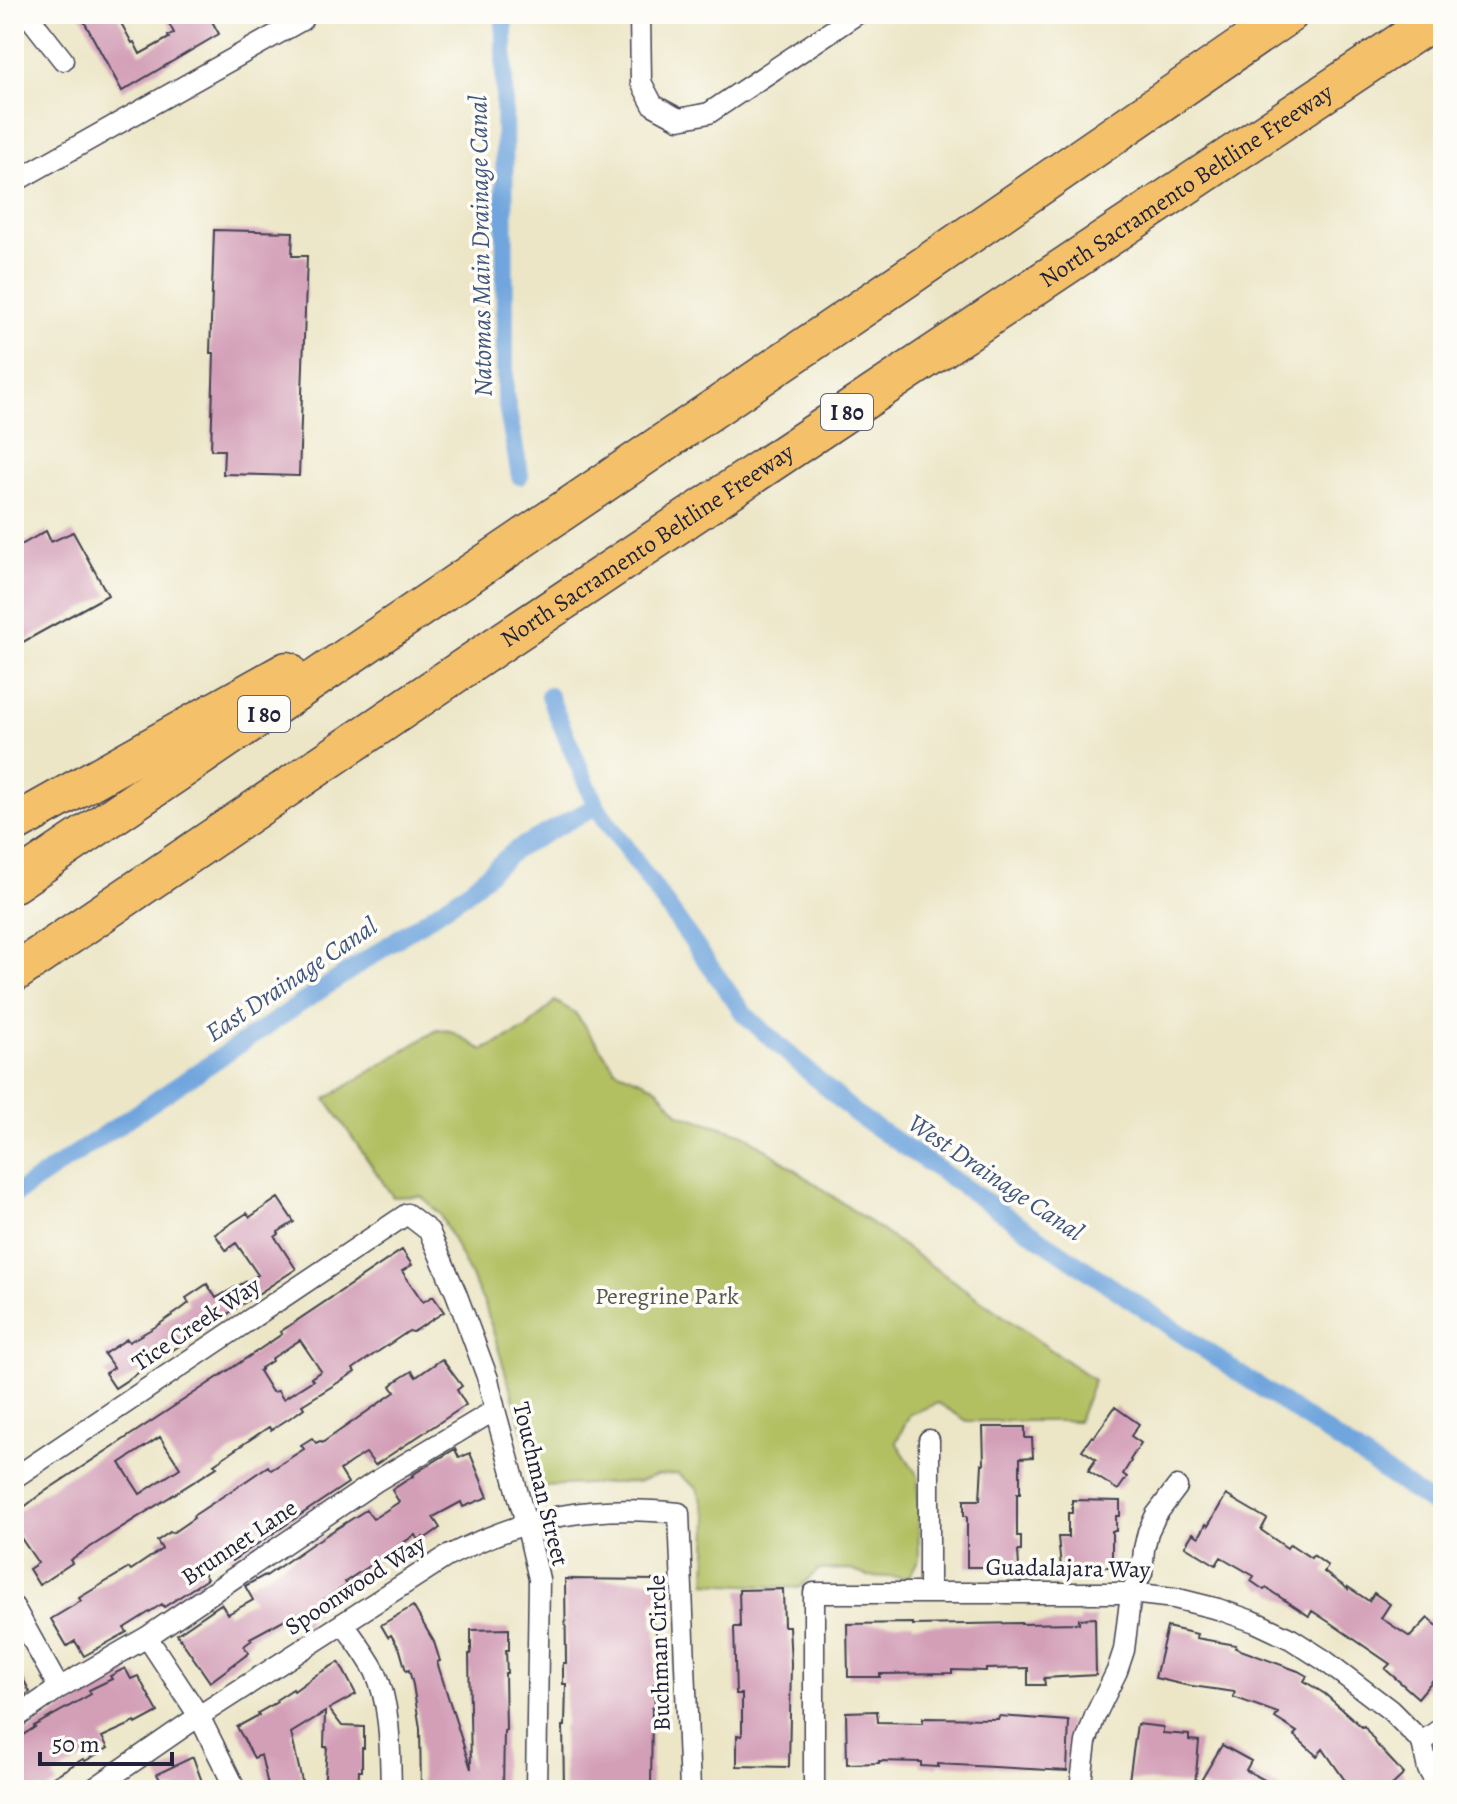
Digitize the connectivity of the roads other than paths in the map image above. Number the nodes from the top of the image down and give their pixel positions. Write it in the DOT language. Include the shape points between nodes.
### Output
graph roads {
  1 [pos="27,14"];
  2 [pos="640,14"];
  3 [pos="857,14"];
  4 [pos="1289,14"];
  5 [pos="1443,14"];
  6 [pos="302,20"];
  7 [pos="63,60"];
  8 [pos="14,182"];
  9 [pos="513,545"];
  10 [pos="253,812"];
  11 [pos="14,824"];
  12 [pos="14,883"];
  13 [pos="14,973"];
  14 [pos="14,993"];
  15 [pos="407,1214"];
  16 [pos="495,1410"];
  17 [pos="929,1440"];
  18 [pos="14,1478"];
  19 [pos="1177,1487"];
  20 [pos="679,1513"];
  21 [pos="526,1523"];
  22 [pos="929,1593"];
  23 [pos="1131,1593"];
  24 [pos="14,1607"];
  25 [pos="343,1623"];
  26 [pos="147,1637"];
  27 [pos="59,1688"];
  28 [pos="199,1716"];
  29 [pos="14,1719"];
  30 [pos="1443,1727"];
  31 [pos="1422,1742"];
  32 [pos="92,1790"];
  33 [pos="236,1790"];
  34 [pos="391,1790"];
  35 [pos="536,1790"];
  36 [pos="690,1790"];
  37 [pos="814,1790"];
  38 [pos="1080,1790"];
  39 [pos="1440,1790"];
  1 -- 7 [label="street"];
  2 -- 3 [label="street" via="641,82 653,105 679,119 709,113"];
  4 -- 9 [label="highway, I 80"];
  5 -- 10 [label="highway, North Sacramento Beltline Freeway / I 80"];
  6 -- 8 [label="street"];
  9 -- 11 [label="highway"];
  9 -- 12 [label="highway, I 80"];
  10 -- 13 [label="highway, North Sacramento Beltline Freeway / I 80"];
  10 -- 14 [label="highway"];
  15 -- 16 [label="street, Touchman Street" via="429,1231 488,1379"];
  15 -- 18 [label="street, Tice Creek Way"];
  16 -- 21 [label="street, Touchman Street"];
  16 -- 26 [label="street, Brunnet Lane" via="375,1482"];
  17 -- 22 [label="street"];
  19 -- 23 [label="street" via="1148,1532 1142,1573"];
  20 -- 21 [label="street, Spoonwood Way" via="605,1509"];
  20 -- 36 [label="street, Buchman Circle"];
  21 -- 25 [label="street, Spoonwood Way" via="446,1557"];
  21 -- 35 [label="street, Touchman Street" via="539,1579"];
  22 -- 23 [label="street, Guadalajara Way"];
  22 -- 37 [label="street, Guadalajara Way" via="814,1593"];
  23 -- 31 [label="street, Guadalajara Way" via="1218,1609 1291,1639 1390,1710"];
  23 -- 38 [label="street" via="1124,1650 1086,1742"];
  24 -- 27 [label="street"];
  25 -- 28 [label="street, Spoonwood Way"];
  25 -- 34 [label="street" via="379,1684 390,1738"];
  26 -- 27 [label="street, Brunnet Lane"];
  26 -- 28 [label="street"];
  27 -- 29 [label="street, Brunnet Lane"];
  28 -- 32 [label="street, Spoonwood Way"];
  28 -- 33 [label="street"];
  30 -- 31 [label="street"];
  31 -- 39 [label="street, Guadalajara Way"];
}
